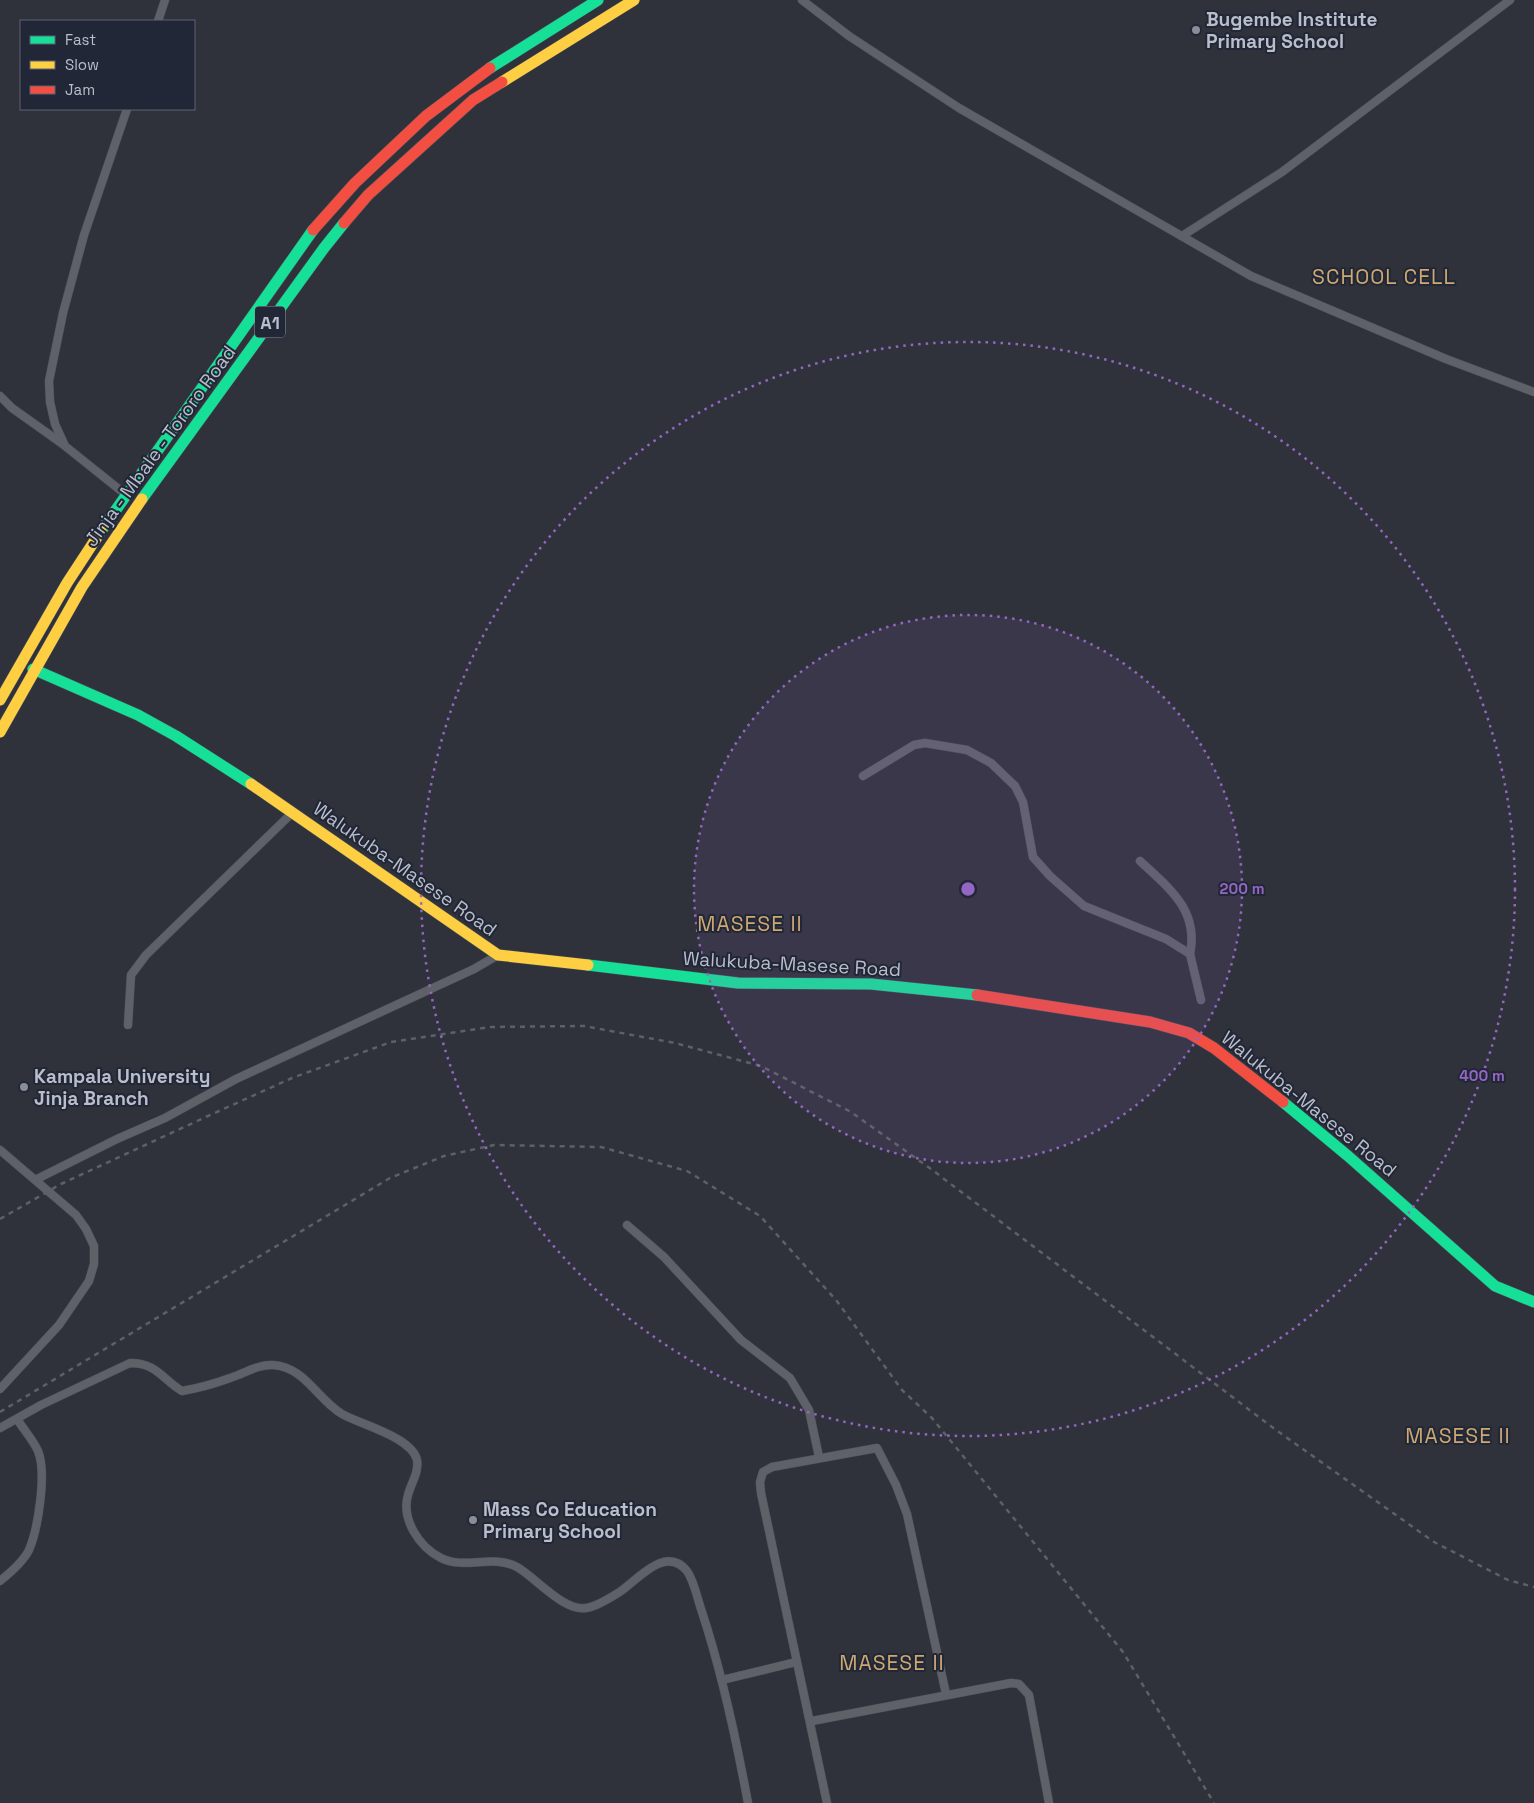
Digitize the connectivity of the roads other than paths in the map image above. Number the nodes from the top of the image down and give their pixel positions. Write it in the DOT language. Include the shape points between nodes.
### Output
graph roads {
  1 [pos="166,0"];
  2 [pos="598,0"];
  3 [pos="634,0"];
  4 [pos="802,0"];
  5 [pos="1510,0"];
  6 [pos="158,20"];
  7 [pos="127,110"];
  8 [pos="1182,236"];
  9 [pos="1534,392"];
  10 [pos="0,396"];
  11 [pos="65,446"];
  12 [pos="126,494"];
  13 [pos="34,669"];
  14 [pos="0,700"];
  15 [pos="0,732"];
  16 [pos="863,776"];
  17 [pos="292,812"];
  18 [pos="1140,861"];
  19 [pos="1190,954"];
  20 [pos="498,955"];
  21 [pos="1201,1000"];
  22 [pos="128,1025"];
  23 [pos="0,1150"];
  24 [pos="37,1179"];
  25 [pos="627,1225"];
  26 [pos="1534,1302"];
  27 [pos="0,1389"];
  28 [pos="17,1419"];
  29 [pos="0,1428"];
  30 [pos="819,1457"];
  31 [pos="0,1581"];
  32 [pos="796,1662"];
  33 [pos="722,1680"];
  34 [pos="946,1694"];
  35 [pos="812,1721"];
  36 [pos="748,1803"];
  37 [pos="827,1803"];
  38 [pos="1049,1803"];
  1 -- 6 [label="street"];
  2 -- 12 [label="main road, Jinja - Mbale - Tororo Road / A1" via="458,90 355,182 310,233"];
  3 -- 13 [label="main road, Jinja - Mbale - Tororo Road / A1" via="473,100 368,195 324,248 139,502 82,587"];
  4 -- 8 [label="street" via="849,36 959,108"];
  5 -- 8 [label="street" via="1282,172"];
  7 -- 11 [label="street" via="84,235 49,381 55,424"];
  8 -- 9 [label="street" via="1274,288"];
  10 -- 11 [label="street"];
  11 -- 12 [label="street"];
  12 -- 14 [label="main road, Jinja - Mbale - Tororo Road / A1" via="62,591"];
  13 -- 15 [label="main road, Jinja - Mbale - Tororo Road / A1"];
  13 -- 17 [label="main road, Walukuba-Masese Road" via="145,719 243,778"];
  16 -- 19 [label="street" via="914,745 925,743 967,750 991,763 1015,786 1024,802 1033,857 1050,876 1084,906 1166,939"];
  17 -- 20 [label="main road, Walukuba-Masese Road"];
  17 -- 22 [label="street" via="146,955 131,975"];
  18 -- 19 [label="street" via="1172,891 1186,910 1193,938"];
  19 -- 21 [label="street"];
  20 -- 24 [label="street" via="474,970 236,1079 164,1118"];
  20 -- 26 [label="main road, Walukuba-Masese Road" via="738,983 872,984 996,997 1171,1026 1214,1048 1274,1094 1495,1286"];
  23 -- 24 [label="street"];
  24 -- 27 [label="street" via="71,1210 86,1229 94,1246 94,1264 89,1281 59,1325"];
  25 -- 30 [label="street" via="664,1257 741,1340 790,1378 809,1410"];
  28 -- 29 [label="street"];
  28 -- 31 [label="street" via="32,1440 41,1462 39,1503 28,1551"];
  28 -- 33 [label="street" via="130,1363 156,1369 182,1391 258,1367 273,1365 291,1369 342,1414 383,1430 413,1451 417,1460 416,1474 408,1494 408,1520 416,1536 442,1559 516,1566 564,1602 586,1608 620,1592 652,1567 666,1561 677,1562 693,1584"];
  30 -- 32 [label="street" via="772,1467 763,1472 760,1482"];
  30 -- 34 [label="street" via="877,1448 907,1514"];
  32 -- 33 [label="street"];
  32 -- 35 [label="street"];
  33 -- 36 [label="street"];
  34 -- 35 [label="street"];
  34 -- 38 [label="street" via="1011,1683 1025,1688"];
  35 -- 37 [label="street"];
}
